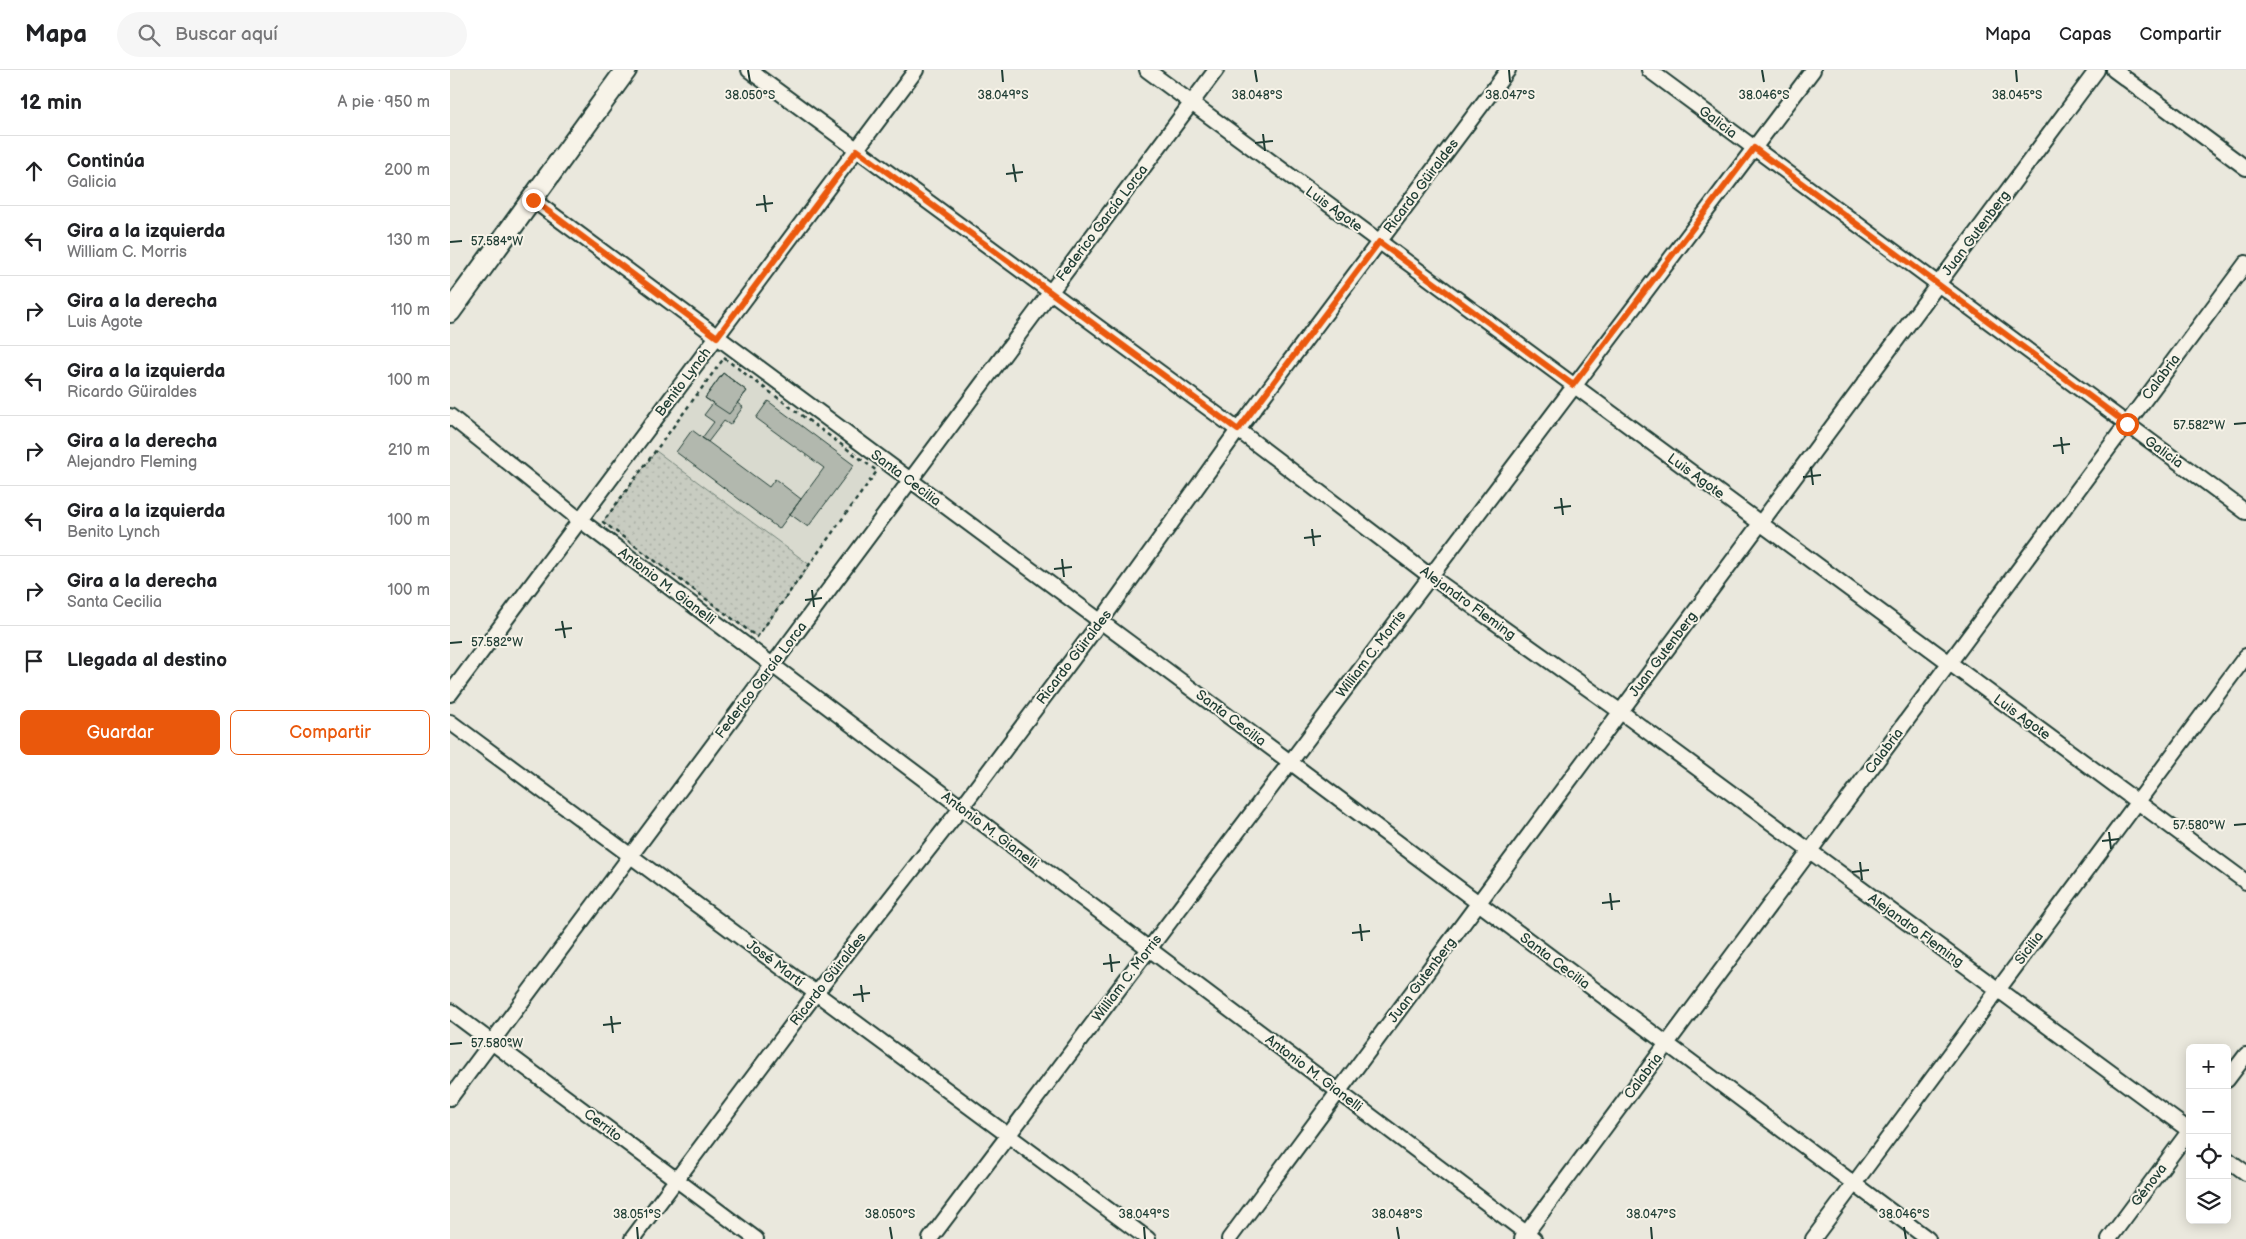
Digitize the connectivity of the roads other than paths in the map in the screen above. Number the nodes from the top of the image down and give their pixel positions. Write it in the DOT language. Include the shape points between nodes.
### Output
graph roads {
  1 [pos="626,70"];
  2 [pos="749,70"];
  3 [pos="916,70"];
  4 [pos="1147,70"];
  5 [pos="1216,70"];
  6 [pos="1508,70"];
  7 [pos="1649,70"];
  8 [pos="1813,70"];
  9 [pos="2097,70"];
  10 [pos="2114,70"];
  11 [pos="1192,103"];
  12 [pos="1754,148"];
  13 [pos="857,150"];
  14 [pos="2246,168"];
  15 [pos="533,200"];
  16 [pos="1379,242"];
  17 [pos="2246,263"];
  18 [pos="1938,284"];
  19 [pos="1051,292"];
  20 [pos="450,312"];
  21 [pos="717,337"];
  22 [pos="1573,385"];
  23 [pos="450,416"];
  24 [pos="2127,424"];
  25 [pos="1238,430"];
  26 [pos="910,481"];
  27 [pos="2246,512"];
  28 [pos="580,520"];
  29 [pos="1761,524"];
  30 [pos="1430,576"];
  31 [pos="1101,621"];
  32 [pos="2246,656"];
  33 [pos="1949,663"];
  34 [pos="772,666"];
  35 [pos="450,694"];
  36 [pos="1620,712"];
  37 [pos="450,722"];
  38 [pos="1290,762"];
  39 [pos="2138,802"];
  40 [pos="961,808"];
  41 [pos="1810,851"];
  42 [pos="631,856"];
  43 [pos="2246,882"];
  44 [pos="1478,904"];
  45 [pos="1149,949"];
  46 [pos="1998,990"];
  47 [pos="816,993"];
  48 [pos="450,1011"];
  49 [pos="492,1042"];
  50 [pos="1667,1044"];
  51 [pos="2246,1055"];
  52 [pos="2231,1075"];
  53 [pos="1339,1092"];
  54 [pos="450,1098"];
  55 [pos="2186,1128"];
  56 [pos="2188,1134"];
  57 [pos="1008,1136"];
  58 [pos="2231,1162"];
  59 [pos="2246,1173"];
  60 [pos="677,1180"];
  61 [pos="1854,1184"];
  62 [pos="1528,1237"];
  63 [pos="632,1239"];
  64 [pos="756,1239"];
  65 [pos="930,1239"];
  66 [pos="1148,1239"];
  67 [pos="1229,1239"];
  68 [pos="1813,1239"];
  69 [pos="1928,1239"];
  70 [pos="2109,1239"];
  1 -- 15 [label="main road"];
  2 -- 13 [label="street, Alejandro Fleming"];
  3 -- 13 [label="street, Benito Lynch"];
  4 -- 11 [label="street, Luis Agote"];
  5 -- 11 [label="street, Federico García Lorca"];
  6 -- 16 [label="street, Ricardo Güiraldes"];
  7 -- 12 [label="street, Galicia"];
  8 -- 12 [label="street, William C. Morris"];
  9 -- 18 [label="street, Juan Gutenberg"];
  10 -- 14 [label="street"];
  11 -- 16 [label="street, Luis Agote"];
  11 -- 19 [label="street, Federico García Lorca"];
  12 -- 18 [label="street, Galicia"];
  12 -- 22 [label="street, William C. Morris"];
  13 -- 19 [label="street, Alejandro Fleming"];
  13 -- 21 [label="street, Benito Lynch"];
  15 -- 20 [label="main road"];
  15 -- 21 [label="street, Santa Cecilia"];
  16 -- 22 [label="street, Luis Agote"];
  16 -- 25 [label="street, Ricardo Güiraldes"];
  17 -- 24 [label="street, Calabria"];
  18 -- 24 [label="street, Galicia"];
  18 -- 29 [label="street, Juan Gutenberg"];
  19 -- 25 [label="street, Alejandro Fleming"];
  19 -- 26 [label="street, Federico García Lorca"];
  21 -- 26 [label="street, Santa Cecilia"];
  21 -- 28 [label="street, Benito Lynch"];
  22 -- 29 [label="street, Luis Agote"];
  22 -- 30 [label="street, William C. Morris"];
  23 -- 28 [label="street, Antonio M. Gianelli"];
  24 -- 27 [label="street, Galicia"];
  24 -- 33 [label="street, Calabria"];
  25 -- 30 [label="street, Alejandro Fleming"];
  25 -- 31 [label="street, Ricardo Güiraldes"];
  26 -- 31 [label="street, Santa Cecilia"];
  26 -- 34 [label="street, Federico García Lorca"];
  28 -- 34 [label="street, Antonio M. Gianelli"];
  28 -- 35 [label="street, Benito Lynch"];
  29 -- 33 [label="street, Luis Agote"];
  29 -- 36 [label="street, Juan Gutenberg"];
  30 -- 36 [label="street, Alejandro Fleming"];
  30 -- 38 [label="street, William C. Morris"];
  31 -- 38 [label="street, Santa Cecilia"];
  31 -- 40 [label="street, Ricardo Güiraldes"];
  32 -- 39 [label="street, Sicilia"];
  33 -- 39 [label="street, Luis Agote"];
  33 -- 41 [label="street, Calabria"];
  34 -- 40 [label="street, Antonio M. Gianelli"];
  34 -- 42 [label="street, Federico García Lorca"];
  36 -- 41 [label="street, Alejandro Fleming"];
  36 -- 44 [label="street, Juan Gutenberg"];
  37 -- 42 [label="street, José Martí"];
  38 -- 44 [label="street, Santa Cecilia"];
  38 -- 45 [label="street, William C. Morris"];
  39 -- 43 [label="street, Luis Agote"];
  39 -- 46 [label="street, Sicilia"];
  40 -- 45 [label="street, Antonio M. Gianelli"];
  40 -- 47 [label="street, Ricardo Güiraldes"];
  41 -- 46 [label="street, Alejandro Fleming"];
  41 -- 50 [label="street, Calabria"];
  42 -- 47 [label="street, José Martí"];
  42 -- 49 [label="street, Federico García Lorca"];
  44 -- 50 [label="street, Santa Cecilia"];
  44 -- 53 [label="street, Juan Gutenberg"];
  45 -- 53 [label="street, Antonio M. Gianelli"];
  45 -- 57 [label="street, William C. Morris"];
  46 -- 55 [label="street, Alejandro Fleming"];
  46 -- 61 [label="street, Sicilia"];
  47 -- 57 [label="street, José Martí"];
  47 -- 60 [label="street, Ricardo Güiraldes"];
  48 -- 49 [label="street, Cerrito"];
  49 -- 54 [label="street, Federico García Lorca"];
  49 -- 60 [label="street, Cerrito"];
  50 -- 61 [label="street, Santa Cecilia"];
  50 -- 62 [label="street, Calabria"];
  51 -- 52 [label="street"];
  53 -- 62 [label="street, Antonio M. Gianelli"];
  53 -- 67 [label="street, Juan Gutenberg"];
  56 -- 70 [label="street, Génova"];
  57 -- 65 [label="street, William C. Morris"];
  57 -- 66 [label="street, José Martí"];
  58 -- 59 [label="street"];
  60 -- 63 [label="street, Ricardo Güiraldes"];
  60 -- 64 [label="street, Cerrito"];
  61 -- 68 [label="street, Sicilia"];
  61 -- 69 [label="street, Santa Cecilia"];
}
